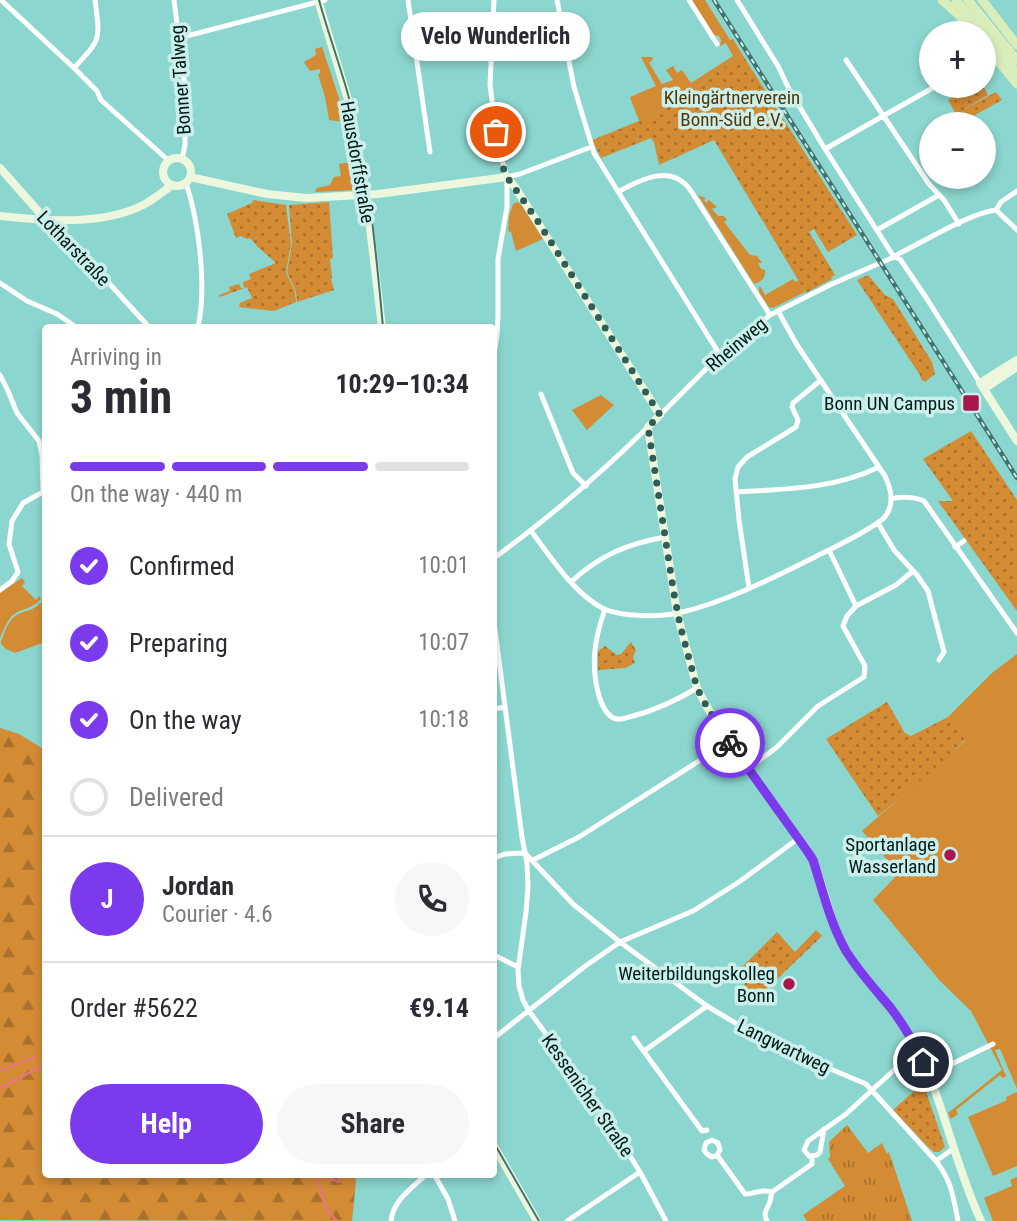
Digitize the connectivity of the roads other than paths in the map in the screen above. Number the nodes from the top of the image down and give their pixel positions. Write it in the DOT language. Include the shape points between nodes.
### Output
graph roads {
  1 [pos="1,0"];
  2 [pos="95,0"];
  3 [pos="174,0"];
  4 [pos="320,0"];
  5 [pos="408,0"];
  6 [pos="494,0"];
  7 [pos="557,0"];
  8 [pos="689,0"];
  9 [pos="737,0"];
  10 [pos="968,0"];
  11 [pos="982,0"];
  12 [pos="943,1"];
  13 [pos="956,1"];
  14 [pos="962,21"];
  15 [pos="179,38"];
  16 [pos="717,44"];
  17 [pos="1017,45"];
  18 [pos="846,60"];
  19 [pos="1017,60"];
  20 [pos="996,62"];
  21 [pos="74,68"];
  22 [pos="1017,73"];
  23 [pos="1017,84"];
  24 [pos="919,96"];
  25 [pos="884,116"];
  26 [pos="591,147"];
  27 [pos="825,149"];
  28 [pos="430,152"];
  29 [pos="183,159"];
  30 [pos="169,160"];
  31 [pos="0,168"];
  32 [pos="507,177"];
  33 [pos="188,180"];
  34 [pos="172,185"];
  35 [pos="1017,191"];
  36 [pos="618,192"];
  37 [pos="366,195"];
  38 [pos="939,195"];
  39 [pos="27,199"];
  40 [pos="996,210"];
  41 [pos="0,216"];
  42 [pos="16,218"];
  43 [pos="46,220"];
  44 [pos="958,224"];
  45 [pos="877,230"];
  46 [pos="1017,230"];
  47 [pos="894,257"];
  48 [pos="0,283"];
  49 [pos="778,311"];
  50 [pos="770,316"];
  51 [pos="72,324"];
  52 [pos="146,324"];
  53 [pos="198,324"];
  54 [pos="382,324"];
  55 [pos="497,333"];
  56 [pos="720,355"];
  57 [pos="1017,360"];
  58 [pos="1017,367"];
  59 [pos="0,375"];
  60 [pos="821,380"];
  61 [pos="982,386"];
  62 [pos="541,394"];
  63 [pos="660,415"];
  64 [pos="648,427"];
  65 [pos="1017,441"];
  66 [pos="42,455"];
  67 [pos="879,467"];
  68 [pos="586,486"];
  69 [pos="736,492"];
  70 [pos="42,493"];
  71 [pos="891,499"];
  72 [pos="878,523"];
  73 [pos="531,531"];
  74 [pos="665,537"];
  75 [pos="964,541"];
  76 [pos="955,547"];
  77 [pos="829,550"];
  78 [pos="497,556"];
  79 [pos="914,571"];
  80 [pos="571,582"];
  81 [pos="749,588"];
  82 [pos="0,590"];
  83 [pos="1006,601"];
  84 [pos="856,606"];
  85 [pos="998,607"];
  86 [pos="605,609"];
  87 [pos="677,613"];
  88 [pos="1017,633"];
  89 [pos="497,645"];
  90 [pos="939,660"];
  91 [pos="697,688"];
  92 [pos="505,707"];
  93 [pos="497,708"];
  94 [pos="729,742"];
  95 [pos="748,769"];
  96 [pos="799,838"];
  97 [pos="525,853"];
  98 [pos="497,857"];
  99 [pos="533,860"];
  100 [pos="620,942"];
  101 [pos="497,957"];
  102 [pos="518,967"];
  103 [pos="707,1006"];
  104 [pos="529,1011"];
  105 [pos="497,1036"];
  106 [pos="634,1038"];
  107 [pos="993,1044"];
  108 [pos="917,1049"];
  109 [pos="644,1051"];
  110 [pos="929,1075"];
  111 [pos="872,1091"];
  112 [pos="824,1129"];
  113 [pos="707,1130"];
  114 [pos="953,1149"];
  115 [pos="497,1151"];
  116 [pos="717,1155"];
  117 [pos="812,1156"];
  118 [pos="936,1161"];
  119 [pos="640,1172"];
  120 [pos="424,1178"];
  121 [pos="436,1178"];
  122 [pos="772,1192"];
  123 [pos="391,1221"];
  124 [pos="455,1221"];
  125 [pos="537,1221"];
  126 [pos="567,1221"];
  127 [pos="666,1221"];
  128 [pos="767,1221"];
  129 [pos="958,1221"];
  130 [pos="981,1221"];
  1 -- 21 [label="street"];
  2 -- 21 [label="street" via="99,35"];
  3 -- 15 [label="street, Bonner Talweg"];
  4 -- 15 [label="street"];
  4 -- 37 [label="street, Hausdorffstraße" via="349,106"];
  5 -- 28 [label="street"];
  6 -- 32 [label="street" via="490,85"];
  7 -- 26 [label="street" via="570,73"];
  8 -- 16 [label="street"];
  9 -- 27 [label="street"];
  10 -- 19 [label="main road"];
  11 -- 17 [label="main road"];
  12 -- 14 [label="main road"];
  13 -- 22 [label="main road"];
  15 -- 29 [label="street, Bonner Talweg" via="185,87"];
  18 -- 25 [label="street"];
  20 -- 23 [label="main road"];
  21 -- 30 [label="street" via="101,100"];
  24 -- 25 [label="street"];
  25 -- 27 [label="street"];
  25 -- 38 [label="street"];
  26 -- 32 [label="street"];
  26 -- 36 [label="street"];
  27 -- 45 [label="street"];
  29 -- 30 [label="street, Bonner Talweg"];
  29 -- 33 [label="street, Bonner Talweg" via="190,167"];
  30 -- 34 [label="street, Bonner Talweg" via="163,174"];
  31 -- 39 [label="street, Lotharstraße"];
  32 -- 37 [label="street"];
  32 -- 55 [label="street" via="498,259"];
  32 -- 63 [label="street"];
  33 -- 34 [label="street"];
  33 -- 37 [label="street" via="288,197"];
  33 -- 53 [label="street, Bonner Talweg" via="200,259"];
  34 -- 43 [label="street" via="126,212"];
  35 -- 40 [label="street, Rheinweg"];
  36 -- 50 [label="street" via="659,176 682,180"];
  36 -- 56 [label="street"];
  37 -- 54 [label="street, Hausdorffstraße"];
  38 -- 44 [label="street"];
  38 -- 45 [label="street"];
  39 -- 42 [label="street" via="28,209"];
  39 -- 43 [label="street, Lotharstraße"];
  40 -- 44 [label="street, Rheinweg"];
  40 -- 46 [label="street"];
  41 -- 42 [label="street"];
  42 -- 43 [label="street"];
  43 -- 52 [label="street, Lotharstraße"];
  44 -- 47 [label="street, Rheinweg"];
  45 -- 47 [label="street"];
  47 -- 49 [label="street, Rheinweg"];
  47 -- 61 [label="street" via="900,259"];
  48 -- 51 [label="street"];
  49 -- 50 [label="street, Rheinweg"];
  49 -- 60 [label="street"];
  50 -- 56 [label="street, Rheinweg"];
  56 -- 63 [label="street, Rheinweg"];
  57 -- 61 [label="street"];
  58 -- 61 [label="street"];
  59 -- 66 [label="street" via="17,413 39,441"];
  60 -- 67 [label="street"];
  60 -- 69 [label="street" via="793,403 796,427 740,464"];
  61 -- 65 [label="street"];
  62 -- 68 [label="street" via="573,473"];
  63 -- 64 [label="street, Rheinweg"];
  64 -- 68 [label="street, Rheinweg"];
  64 -- 74 [label="street"];
  67 -- 69 [label="street" via="825,485"];
  67 -- 71 [label="street"];
  68 -- 73 [label="street, Rheinweg"];
  69 -- 81 [label="street"];
  70 -- 82 [label="street" via="23,503 14,515 9,544 18,572"];
  71 -- 72 [label="street" via="889,511"];
  71 -- 76 [label="street" via="924,501"];
  72 -- 77 [label="street"];
  72 -- 79 [label="street"];
  73 -- 78 [label="street, Rheinweg"];
  73 -- 80 [label="street"];
  74 -- 80 [label="street" via="618,550"];
  74 -- 87 [label="street"];
  75 -- 76 [label="street"];
  76 -- 85 [label="street"];
  77 -- 81 [label="street"];
  77 -- 84 [label="street"];
  79 -- 84 [label="street"];
  79 -- 90 [label="street" via="930,597 944,652"];
  80 -- 86 [label="street"];
  81 -- 87 [label="street"];
  83 -- 85 [label="street"];
  84 -- 95 [label="street" via="843,626 865,666 864,677 818,706"];
  85 -- 88 [label="street"];
  86 -- 87 [label="street" via="633,615"];
  86 -- 91 [label="street" via="595,640 594,670 602,705 610,716 616,719 647,712"];
  87 -- 91 [label="street"];
  89 -- 92 [label="street, Kessenicher Straße"];
  91 -- 94 [label="street"];
  92 -- 93 [label="street"];
  92 -- 97 [label="street, Kessenicher Straße"];
  94 -- 95 [label="street"];
  94 -- 99 [label="street" via="579,837"];
  95 -- 96 [label="street"];
  96 -- 100 [label="street" via="693,911"];
  96 -- 108 [label="street" via="813,860 846,951"];
  97 -- 98 [label="street"];
  97 -- 99 [label="street, Langwartweg"];
  97 -- 102 [label="street, Kessenicher Straße" via="528,896"];
  99 -- 100 [label="street, Langwartweg" via="573,904"];
  100 -- 103 [label="street, Langwartweg"];
  100 -- 104 [label="street"];
  101 -- 102 [label="street"];
  102 -- 104 [label="street, Kessenicher Straße" via="519,986"];
  103 -- 109 [label="street"];
  103 -- 111 [label="street, Langwartweg" via="767,1042 866,1084"];
  104 -- 105 [label="street"];
  104 -- 119 [label="street, Kessenicher Straße"];
  106 -- 109 [label="street"];
  107 -- 110 [label="street"];
  108 -- 110 [label="street"];
  108 -- 111 [label="street"];
  109 -- 113 [label="street" via="701,1129"];
  110 -- 114 [label="street"];
  111 -- 112 [label="street"];
  111 -- 118 [label="street, Langwartweg"];
  112 -- 117 [label="street" via="820,1152"];
  112 -- 117 [label="street" via="805,1145 805,1152"];
  114 -- 118 [label="street"];
  114 -- 130 [label="street"];
  115 -- 125 [label="street"];
  116 -- 122 [label="street" via="745,1194"];
  117 -- 122 [label="street" via="812,1164"];
  118 -- 129 [label="street, Langwartweg" via="950,1182"];
  119 -- 126 [label="street"];
  119 -- 127 [label="street, Kessenicher Straße"];
  120 -- 123 [label="street" via="397,1202"];
  121 -- 124 [label="street"];
  122 -- 128 [label="street" via="765,1211"];
}
